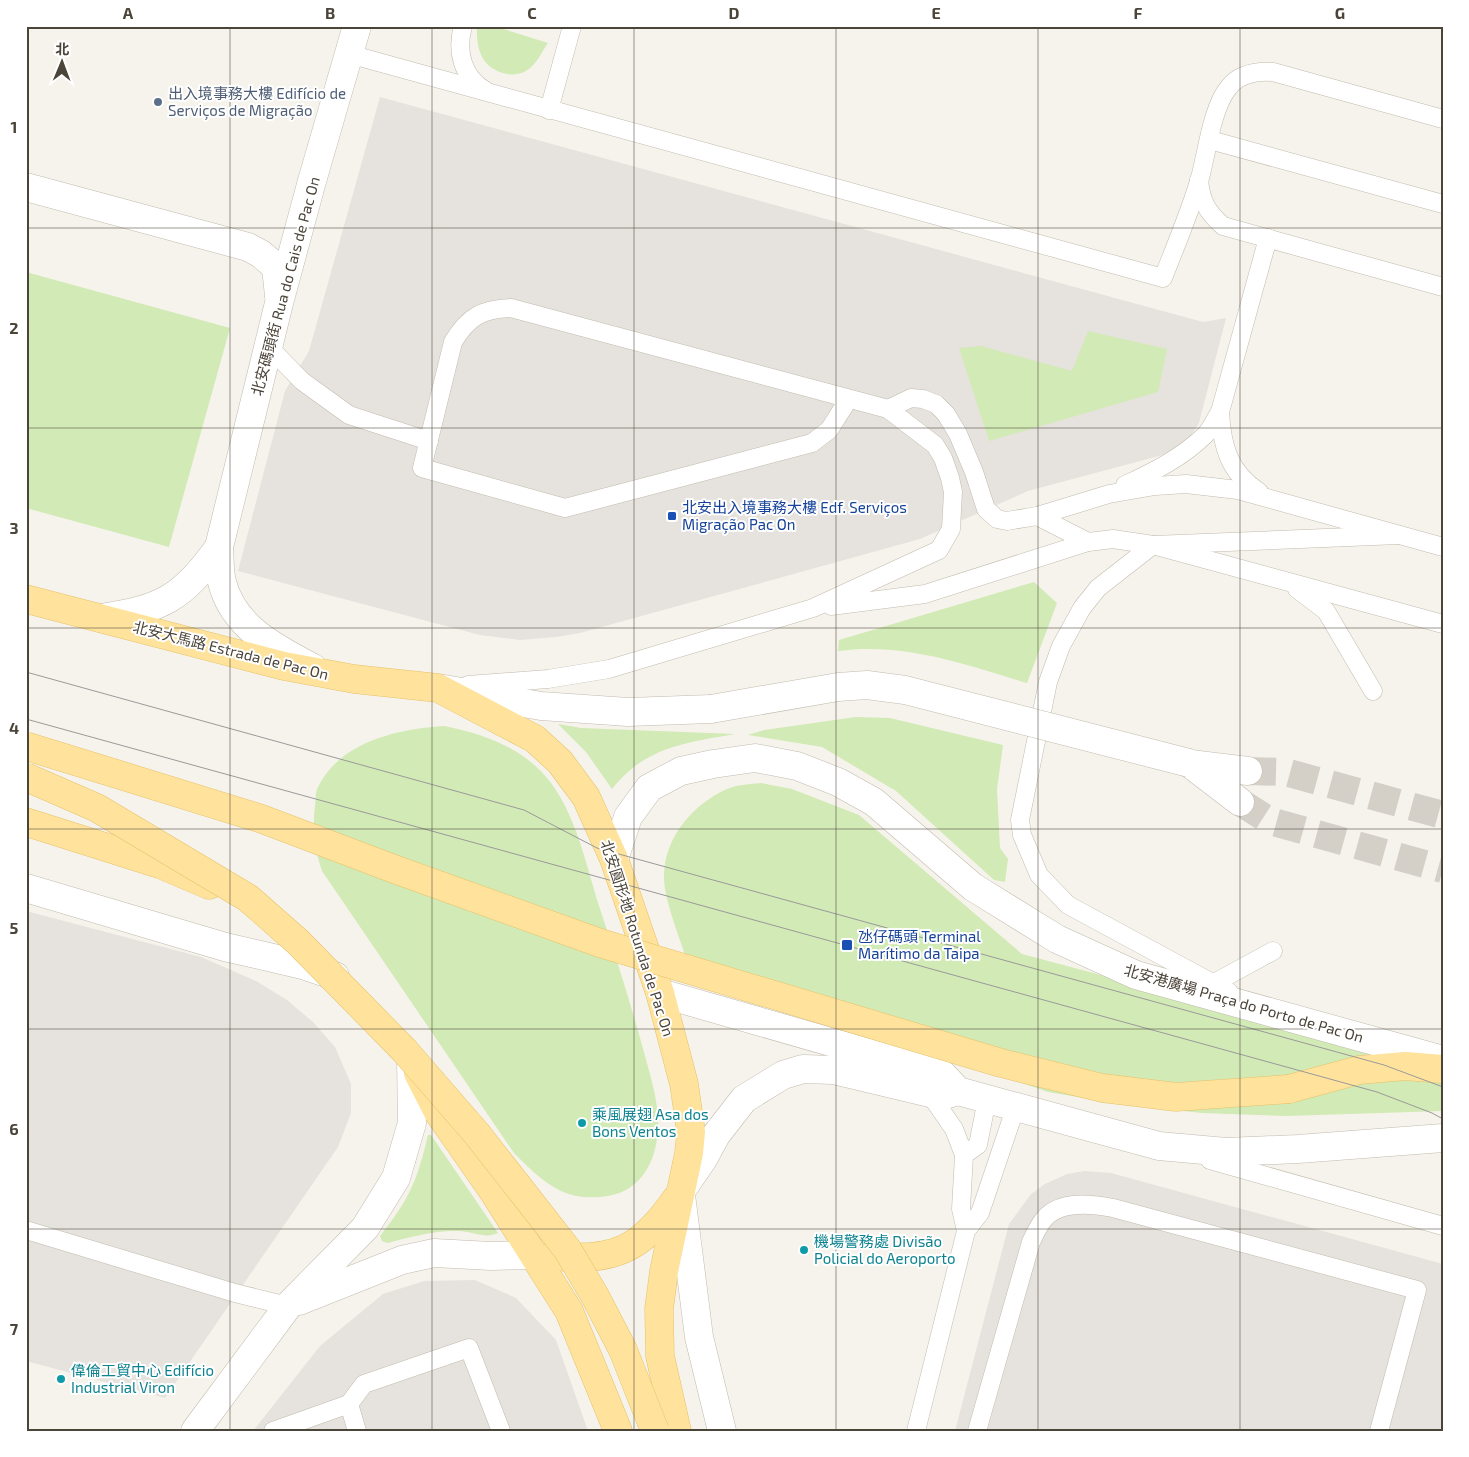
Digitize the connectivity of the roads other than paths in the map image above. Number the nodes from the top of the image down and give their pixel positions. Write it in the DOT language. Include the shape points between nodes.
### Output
graph roads {
  1 [pos="357,26"];
  2 [pos="463,26"];
  3 [pos="572,26"];
  4 [pos="349,54"];
  5 [pos="492,94"];
  6 [pos="549,110"];
  7 [pos="1443,119"];
  8 [pos="1210,140"];
  9 [pos="1200,180"];
  10 [pos="26,187"];
  11 [pos="1443,204"];
  12 [pos="1268,238"];
  13 [pos="1443,287"];
  14 [pos="279,303"];
  15 [pos="269,347"];
  16 [pos="848,400"];
  17 [pos="888,409"];
  18 [pos="1220,412"];
  19 [pos="429,441"];
  20 [pos="1109,494"];
  21 [pos="1268,498"];
  22 [pos="1037,516"];
  23 [pos="1399,535"];
  24 [pos="1088,542"];
  25 [pos="1153,545"];
  26 [pos="219,547"];
  27 [pos="1443,547"];
  28 [pos="1274,578"];
  29 [pos="27,599"];
  30 [pos="813,608"];
  31 [pos="101,618"];
  32 [pos="1443,624"];
  33 [pos="323,674"];
  34 [pos="438,688"];
  35 [pos="1373,691"];
  36 [pos="26,746"];
  37 [pos="1189,763"];
  38 [pos="1248,771"];
  39 [pos="26,777"];
  40 [pos="1240,802"];
  41 [pos="26,822"];
  42 [pos="614,859"];
  43 [pos="26,888"];
  44 [pos="1273,951"];
  45 [pos="339,978"];
  46 [pos="1205,988"];
  47 [pos="660,994"];
  48 [pos="411,1059"];
  49 [pos="1443,1060"];
  50 [pos="1443,1070"];
  51 [pos="958,1091"];
  52 [pos="929,1093"];
  53 [pos="987,1099"];
  54 [pos="1016,1106"];
  55 [pos="1443,1138"];
  56 [pos="1159,1146"];
  57 [pos="964,1155"];
  58 [pos="681,1192"];
  59 [pos="1443,1226"];
  60 [pos="26,1230"];
  61 [pos="966,1231"];
  62 [pos="533,1255"];
  63 [pos="288,1306"];
  64 [pos="349,1404"];
  65 [pos="195,1431"];
  66 [pos="273,1431"];
  67 [pos="357,1431"];
  68 [pos="501,1431"];
  69 [pos="618,1431"];
  70 [pos="655,1431"];
  71 [pos="677,1431"];
  72 [pos="722,1431"];
  73 [pos="916,1431"];
  74 [pos="977,1431"];
  75 [pos="1379,1431"];
  1 -- 4 [label="street, 北安碼頭街 Rua do Cais de Pac On"];
  2 -- 5 [label="lane" via="460,54 464,66 471,78"];
  3 -- 6 [label="lane"];
  4 -- 5 [label="lane"];
  4 -- 14 [label="street, 北安碼頭街 Rua do Cais de Pac On"];
  5 -- 6 [label="lane"];
  6 -- 9 [label="lane" via="1163,278"];
  7 -- 8 [label="lane" via="1274,72 1258,71 1242,76 1230,86 1221,99"];
  8 -- 9 [label="lane"];
  8 -- 11 [label="lane"];
  9 -- 12 [label="lane" via="1204,206 1222,226"];
  10 -- 14 [label="street" via="248,247 276,267"];
  12 -- 13 [label="lane"];
  12 -- 18 [label="lane"];
  14 -- 15 [label="street, 北安碼頭街 Rua do Cais de Pac On"];
  15 -- 19 [label="lane" via="302,381 348,415"];
  15 -- 26 [label="street, 北安碼頭街 Rua do Cais de Pac On"];
  16 -- 17 [label="lane"];
  16 -- 19 [label="lane" via="829,430 812,443 565,508 422,468"];
  16 -- 19 [label="lane" via="511,308 493,308 462,327 453,342"];
  17 -- 22 [label="lane" via="910,398 936,404 958,434 986,509 997,519 1007,521"];
  17 -- 30 [label="lane" via="926,437 943,458 953,492 950,529 944,543 929,556"];
  18 -- 20 [label="lane" via="1206,434 1185,451 1155,471"];
  18 -- 21 [label="lane" via="1221,438 1230,462 1246,483"];
  20 -- 21 [label="lane" via="1186,484 1238,490"];
  20 -- 22 [label="lane"];
  21 -- 23 [label="lane"];
  22 -- 24 [label="lane"];
  23 -- 25 [label="lane"];
  23 -- 27 [label="lane"];
  24 -- 25 [label="lane" via="1113,539"];
  24 -- 30 [label="lane" via="925,594"];
  25 -- 28 [label="lane"];
  25 -- 46 [label="lane" via="1098,588 1082,608 1061,646 1048,682 1020,820 1022,835 1039,874 1068,906"];
  26 -- 31 [label="street, 北安碼頭街 Rua do Cais de Pac On" via="199,575 170,598 135,613"];
  26 -- 33 [label="street, 北安碼頭街 Rua do Cais de Pac On" via="227,596 247,626 285,654"];
  28 -- 32 [label="lane"];
  28 -- 35 [label="lane" via="1302,591 1326,611"];
  29 -- 31 [label="main road, 北安大馬路 Estrada de Pac On"];
  30 -- 34 [label="lane" via="609,669 548,679"];
  31 -- 33 [label="main road, 北安大馬路 Estrada de Pac On"];
  33 -- 34 [label="main road, 北安大馬路 Estrada de Pac On"];
  34 -- 37 [label="street, bridge" via="542,706 628,712 711,708 867,685 905,690"];
  34 -- 42 [label="main road, 北安圓形地 Rotunda de Pac On" via="535,739 560,762 586,797"];
  36 -- 50 [label="main road, bridge" via="262,819 600,943 1001,1064 1102,1088 1176,1097 1289,1089 1358,1070 1405,1066"];
  37 -- 38 [label="street"];
  37 -- 40 [label="street"];
  39 -- 70 [label="main road, bridge" via="97,808 248,898 298,942 404,1050 477,1134 567,1249 623,1350"];
  41 -- 45 [label="main road" via="153,862 198,880 281,925 315,952"];
  42 -- 46 [label="street, 北安港廣場 Praça do Porto de Pac On" via="628,817 648,788 681,771 755,758 797,766 838,782 874,802 973,887 1057,940 1136,975"];
  42 -- 47 [label="main road, 北安圓形地 Rotunda de Pac On"];
  43 -- 45 [label="street" via="225,947 303,965"];
  44 -- 46 [label="lane"];
  45 -- 48 [label="main road" via="377,1014"];
  46 -- 49 [label="street, 北安港廣場 Praça do Porto de Pac On" via="1268,1012"];
  47 -- 51 [label="street" via="942,1074"];
  47 -- 58 [label="main road, 北安圓形地 Rotunda de Pac On" via="684,1084 691,1132"];
  48 -- 62 [label="main road" via="438,1112"];
  48 -- 63 [label="street" via="412,1123 396,1178 365,1228"];
  51 -- 52 [label="street" via="942,1096"];
  51 -- 53 [label="street"];
  52 -- 57 [label="lane" via="954,1129"];
  52 -- 58 [label="street" via="833,1070 803,1069 783,1075 744,1099 716,1135"];
  53 -- 54 [label="street"];
  53 -- 57 [label="lane" via="978,1145"];
  54 -- 56 [label="street"];
  54 -- 61 [label="lane" via="980,1213"];
  55 -- 56 [label="street" via="1226,1152"];
  56 -- 59 [label="lane"];
  57 -- 61 [label="lane" via="961,1209"];
  58 -- 62 [label="main road, 北安圓形地 Rotunda de Pac On" via="645,1237 626,1249 594,1257"];
  58 -- 71 [label="main road" via="659,1309 660,1356"];
  58 -- 72 [label="street" via="699,1336"];
  60 -- 63 [label="lane"];
  61 -- 73 [label="lane"];
  62 -- 63 [label="street" via="434,1253 402,1260"];
  62 -- 69 [label="main road" via="569,1311"];
  63 -- 65 [label="street"];
  64 -- 66 [label="lane"];
  64 -- 67 [label="lane"];
  64 -- 68 [label="lane" via="364,1384 469,1348"];
  74 -- 75 [label="lane" via="1031,1242 1046,1217 1068,1206 1087,1203 1417,1290"];
}
